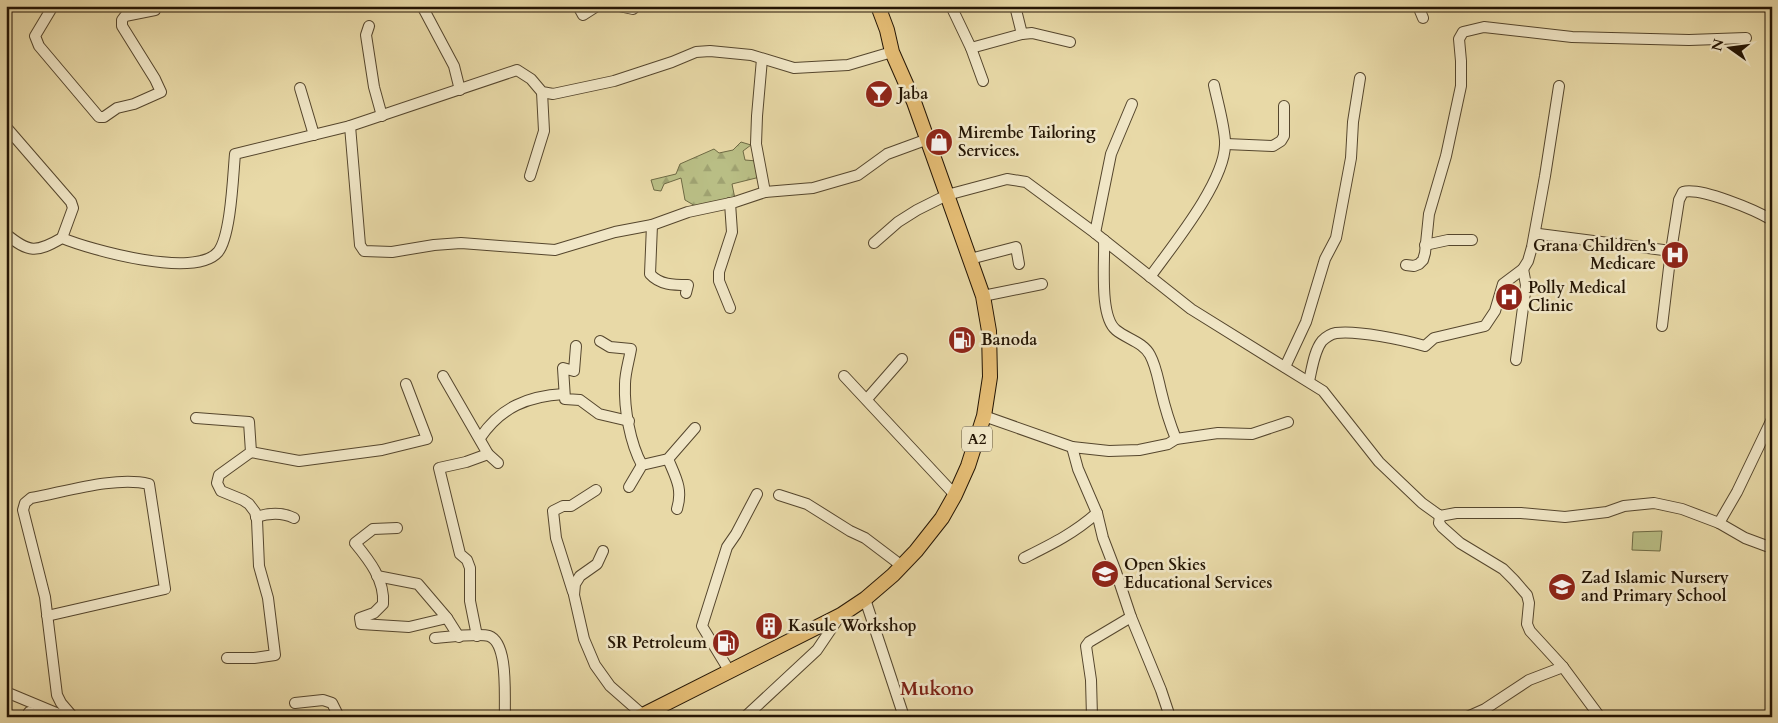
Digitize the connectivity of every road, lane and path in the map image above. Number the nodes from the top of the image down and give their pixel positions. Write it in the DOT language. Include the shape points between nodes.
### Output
graph roads {
  1 [pos="54,6"];
  2 [pos="155,6"];
  3 [pos="422,6"];
  4 [pos="578,6"];
  5 [pos="597,6"];
  6 [pos="619,6"];
  7 [pos="636,6"];
  8 [pos="878,6"];
  9 [pos="951,6"];
  10 [pos="1016,6"];
  11 [pos="1418,6"];
  12 [pos="1423,18"];
  13 [pos="369,26"];
  14 [pos="1022,34"];
  15 [pos="1746,38"];
  16 [pos="1070,42"];
  17 [pos="972,48"];
  18 [pos="892,52"];
  19 [pos="762,59"];
  20 [pos="1360,78"];
  21 [pos="983,81"];
  22 [pos="1214,85"];
  23 [pos="1559,86"];
  24 [pos="300,88"];
  25 [pos="460,90"];
  26 [pos="542,92"];
  27 [pos="1132,104"];
  28 [pos="1284,106"];
  29 [pos="382,116"];
  30 [pos="6,126"];
  31 [pos="350,126"];
  32 [pos="314,135"];
  33 [pos="928,139"];
  34 [pos="1226,144"];
  35 [pos="530,176"];
  36 [pos="765,192"];
  37 [pos="947,195"];
  38 [pos="730,203"];
  39 [pos="1772,220"];
  40 [pos="652,225"];
  41 [pos="1095,233"];
  42 [pos="6,234"];
  43 [pos="1534,236"];
  44 [pos="62,238"];
  45 [pos="1104,240"];
  46 [pos="1472,240"];
  47 [pos="874,243"];
  48 [pos="1426,245"];
  49 [pos="1671,251"];
  50 [pos="970,259"];
  51 [pos="1019,264"];
  52 [pos="1406,265"];
  53 [pos="1523,269"];
  54 [pos="1150,277"];
  55 [pos="1042,284"];
  56 [pos="686,293"];
  57 [pos="983,296"];
  58 [pos="730,308"];
  59 [pos="1662,326"];
  60 [pos="600,341"];
  61 [pos="576,346"];
  62 [pos="902,359"];
  63 [pos="1516,360"];
  64 [pos="1285,367"];
  65 [pos="443,376"];
  66 [pos="844,376"];
  67 [pos="1309,381"];
  68 [pos="406,384"];
  69 [pos="564,394"];
  70 [pos="867,399"];
  71 [pos="984,416"];
  72 [pos="196,418"];
  73 [pos="1772,419"];
  74 [pos="629,421"];
  75 [pos="1288,422"];
  76 [pos="695,428"];
  77 [pos="480,438"];
  78 [pos="1176,439"];
  79 [pos="1072,447"];
  80 [pos="251,452"];
  81 [pos="488,454"];
  82 [pos="668,459"];
  83 [pos="498,464"];
  84 [pos="642,465"];
  85 [pos="629,487"];
  86 [pos="596,490"];
  87 [pos="758,494"];
  88 [pos="778,495"];
  89 [pos="955,495"];
  90 [pos="677,509"];
  91 [pos="1097,513"];
  92 [pos="1440,516"];
  93 [pos="256,518"];
  94 [pos="294,518"];
  95 [pos="1719,523"];
  96 [pos="397,528"];
  97 [pos="1772,548"];
  98 [pos="603,551"];
  99 [pos="1024,558"];
  100 [pos="902,566"];
  101 [pos="377,576"];
  102 [pos="574,595"];
  103 [pos="865,598"];
  104 [pos="841,615"];
  105 [pos="47,616"];
  106 [pos="1131,616"];
  107 [pos="447,618"];
  108 [pos="477,636"];
  109 [pos="459,637"];
  110 [pos="435,638"];
  111 [pos="227,658"];
  112 [pos="1563,666"];
  113 [pos="730,672"];
  114 [pos="6,692"];
  115 [pos="295,703"];
  116 [pos="641,716"];
  117 [pos="26,717"];
  118 [pos="45,717"];
  119 [pos="66,717"];
  120 [pos="73,717"];
  121 [pos="339,717"];
  122 [pos="505,717"];
  123 [pos="746,717"];
  124 [pos="904,717"];
  125 [pos="1092,717"];
  126 [pos="1170,717"];
  127 [pos="1468,717"];
  128 [pos="1600,717"];
  1 -- 2 [label="street" via="35,36 39,46 99,117 104,117 117,108 161,92 122,26 126,16 156,10"];
  3 -- 25 [label="street" via="454,66"];
  4 -- 5 [label="street" via="583,15"];
  6 -- 7 [label="street" via="633,9"];
  8 -- 18 [label="main road, A2"];
  9 -- 17 [label="street"];
  10 -- 14 [label="street"];
  11 -- 12 [label="street"];
  13 -- 29 [label="street" via="366,35"];
  14 -- 16 [label="street" via="1032,32"];
  14 -- 17 [label="street"];
  15 -- 48 [label="street" via="1572,37 1484,27 1463,32 1459,39 1461,86 1429,214"];
  17 -- 21 [label="street"];
  18 -- 19 [label="street" via="848,65 816,68 794,68"];
  18 -- 33 [label="main road, A2"];
  19 -- 26 [label="street" via="730,52 696,52 614,81 552,94"];
  19 -- 36 [label="street" via="756,144"];
  20 -- 64 [label="street" via="1350,166 1336,238 1325,259 1306,322"];
  22 -- 34 [label="street"];
  23 -- 43 [label="street"];
  24 -- 32 [label="street"];
  25 -- 26 [label="street" via="517,70 532,79"];
  25 -- 29 [label="street"];
  26 -- 35 [label="street" via="544,131"];
  27 -- 41 [label="street" via="1111,154"];
  28 -- 34 [label="street" via="1284,136 1281,141 1273,146"];
  29 -- 31 [label="street"];
  30 -- 44 [label="street" via="71,202 73,208"];
  31 -- 32 [label="street"];
  31 -- 40 [label="street" via="360,245 364,251 392,252 461,243 556,250 615,232"];
  32 -- 44 [label="street" via="235,154 225,235 218,252 204,261 162,262 82,247"];
  33 -- 36 [label="street" via="887,154 858,175 813,188"];
  33 -- 37 [label="main road, A2"];
  34 -- 54 [label="street" via="1223,163 1212,186"];
  36 -- 38 [label="street"];
  37 -- 41 [label="street" via="1007,179 1019,180 1032,185"];
  37 -- 47 [label="street" via="898,222"];
  37 -- 50 [label="main road, A2"];
  38 -- 40 [label="street" via="688,212"];
  38 -- 58 [label="street" via="732,232 719,272 719,281"];
  39 -- 49 [label="street" via="1741,206 1685,191 1679,200"];
  40 -- 56 [label="street" via="650,274 666,284 688,285"];
  41 -- 45 [label="street"];
  42 -- 44 [label="street" via="32,250"];
  43 -- 49 [label="street" via="1539,234"];
  43 -- 53 [label="street"];
  45 -- 54 [label="street"];
  45 -- 78 [label="street" via="1104,285 1110,323 1150,354"];
  46 -- 48 [label="street" via="1448,240"];
  48 -- 52 [label="street" via="1419,264"];
  49 -- 59 [label="street"];
  50 -- 51 [label="street" via="1016,247"];
  50 -- 57 [label="main road, A2"];
  53 -- 63 [label="street" via="1526,284"];
  53 -- 67 [label="street" via="1503,284 1485,326 1434,338 1425,346 1383,337 1335,333 1320,345"];
  54 -- 64 [label="street" via="1192,310"];
  55 -- 57 [label="street"];
  57 -- 71 [label="main road, A2" via="989,330 990,377"];
  60 -- 74 [label="street" via="610,347 631,350 624,384"];
  61 -- 69 [label="street" via="574,371 563,368"];
  62 -- 70 [label="street"];
  64 -- 67 [label="street"];
  65 -- 77 [label="street"];
  66 -- 70 [label="street"];
  67 -- 92 [label="street" via="1323,391 1379,462"];
  68 -- 80 [label="street" via="427,440 299,462"];
  69 -- 74 [label="street" via="565,399 580,400 600,414"];
  69 -- 77 [label="street" via="528,399 496,418"];
  70 -- 89 [label="street"];
  71 -- 79 [label="street"];
  71 -- 89 [label="main road, A2"];
  72 -- 80 [label="street" via="249,422"];
  73 -- 95 [label="street"];
  74 -- 84 [label="street" via="634,451"];
  75 -- 78 [label="street" via="1252,434 1218,433"];
  76 -- 82 [label="street"];
  77 -- 81 [label="street"];
  78 -- 79 [label="street" via="1168,444 1139,450"];
  79 -- 91 [label="street"];
  80 -- 93 [label="street" via="219,475 217,484 221,492 249,504"];
  81 -- 83 [label="street"];
  81 -- 108 [label="street" via="439,468 460,554 470,568 470,601"];
  82 -- 84 [label="street"];
  82 -- 90 [label="street" via="681,497"];
  84 -- 85 [label="street"];
  86 -- 102 [label="street" via="572,506 562,506 553,511 556,538"];
  87 -- 113 [label="street" via="727,547 702,626"];
  88 -- 100 [label="street" via="808,504 865,538"];
  89 -- 100 [label="main road, A2" via="942,518"];
  91 -- 99 [label="street" via="1062,540"];
  91 -- 106 [label="street"];
  92 -- 95 [label="street" via="1521,513 1565,517 1654,503"];
  92 -- 112 [label="street" via="1438,523 1442,527 1473,552 1503,569 1527,594 1530,632"];
  93 -- 94 [label="street" via="266,514 286,514"];
  93 -- 111 [label="street" via="260,566 268,598 275,655"];
  95 -- 97 [label="street"];
  96 -- 101 [label="street" via="373,529 355,543 372,563"];
  98 -- 102 [label="street" via="597,564 580,576"];
  100 -- 103 [label="main road, A2"];
  101 -- 107 [label="street" via="418,584"];
  101 -- 107 [label="street" via="384,594 383,604 374,613 360,618 361,624 409,628"];
  102 -- 116 [label="street" via="584,639 595,665 610,686"];
  103 -- 104 [label="main road, A2"];
  103 -- 124 [label="street"];
  104 -- 113 [label="main road, A2"];
  104 -- 123 [label="street" via="817,650"];
  105 -- 105 [label="street" via="25,503 31,498 93,485 149,484 165,589"];
  105 -- 120 [label="street" via="57,695"];
  106 -- 125 [label="street" via="1086,646"];
  106 -- 126 [label="street"];
  107 -- 109 [label="street"];
  108 -- 109 [label="street"];
  108 -- 122 [label="street" via="488,635 500,645"];
  109 -- 110 [label="street"];
  112 -- 127 [label="street" via="1529,680"];
  112 -- 128 [label="street"];
  113 -- 116 [label="main road, A2"];
  114 -- 119 [label="street"];
  115 -- 121 [label="street" via="323,700 332,703"];
  117 -- 118 [label="street" via="29,712"];
}
